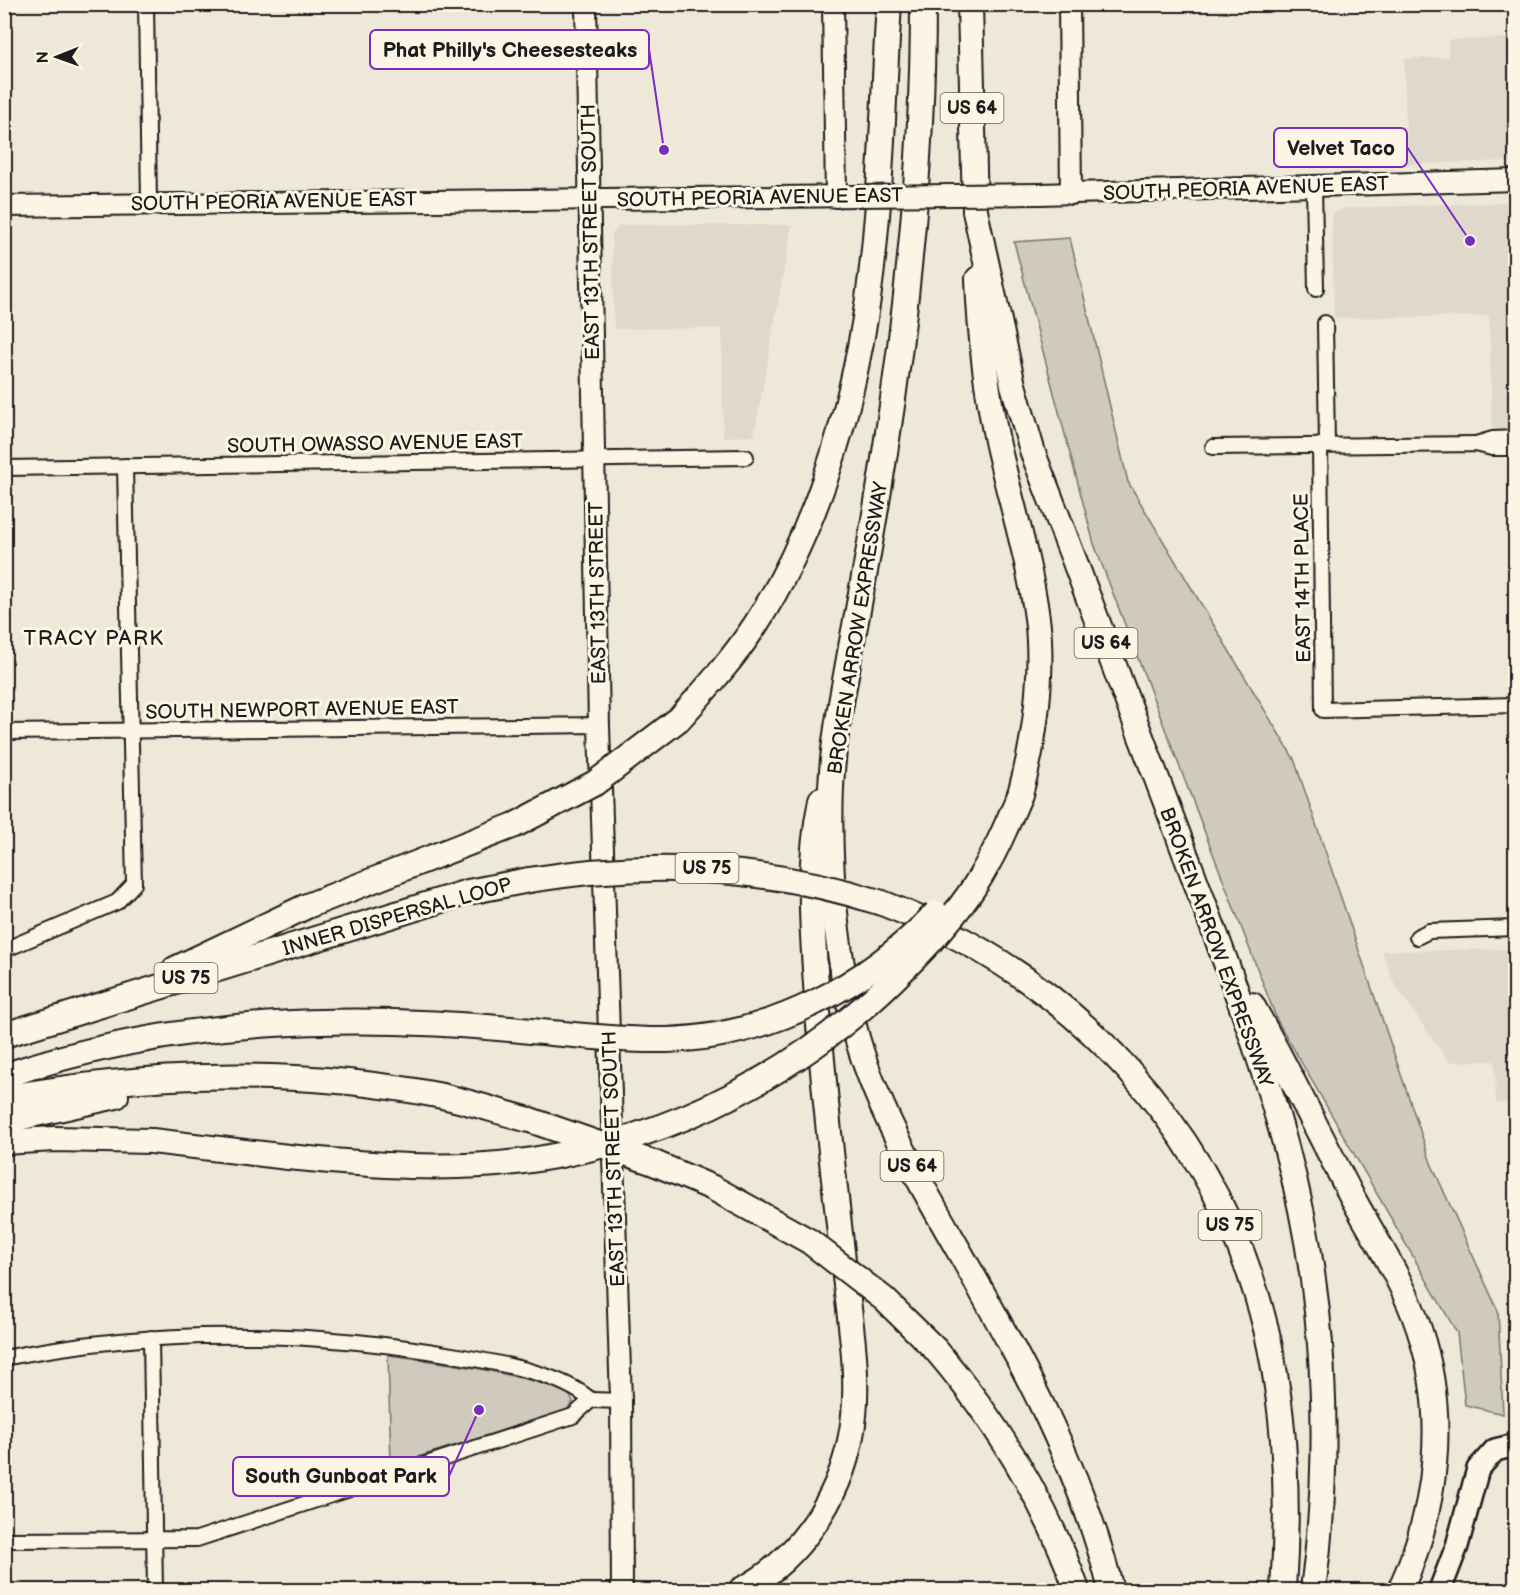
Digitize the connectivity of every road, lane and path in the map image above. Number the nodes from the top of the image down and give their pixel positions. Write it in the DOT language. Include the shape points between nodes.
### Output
graph roads {
  1 [pos="146,4"];
  2 [pos="586,4"];
  3 [pos="833,4"];
  4 [pos="889,4"];
  5 [pos="923,4"];
  6 [pos="970,4"];
  7 [pos="1069,4"];
  8 [pos="1515,180"];
  9 [pos="1314,186"];
  10 [pos="1071,194"];
  11 [pos="836,197"];
  12 [pos="589,198"];
  13 [pos="149,202"];
  14 [pos="4,206"];
  15 [pos="975,211"];
  16 [pos="1316,289"];
  17 [pos="1325,323"];
  18 [pos="1515,438"];
  19 [pos="1476,444"];
  20 [pos="1323,445"];
  21 [pos="1213,447"];
  22 [pos="1515,448"];
  23 [pos="746,457"];
  24 [pos="595,459"];
  25 [pos="125,466"];
  26 [pos="4,468"];
  27 [pos="1515,705"];
  28 [pos="840,709"];
  29 [pos="599,726"];
  30 [pos="131,731"];
  31 [pos="4,732"];
  32 [pos="1015,792"];
  33 [pos="1515,928"];
  34 [pos="1418,937"];
  35 [pos="4,950"];
  36 [pos="1222,952"];
  37 [pos="99,1006"];
  38 [pos="4,1035"];
  39 [pos="4,1076"];
  40 [pos="216,1078"];
  41 [pos="4,1098"];
  42 [pos="4,1121"];
  43 [pos="4,1142"];
  44 [pos="151,1338"];
  45 [pos="4,1358"];
  46 [pos="591,1400"];
  47 [pos="621,1401"];
  48 [pos="1513,1445"];
  49 [pos="155,1539"];
  50 [pos="4,1540"];
  51 [pos="155,1590"];
  52 [pos="622,1590"];
  53 [pos="741,1590"];
  54 [pos="1077,1590"];
  55 [pos="1111,1590"];
  56 [pos="1283,1590"];
  57 [pos="1313,1590"];
  58 [pos="1400,1590"];
  59 [pos="1440,1590"];
  1 -- 13 [label="street"];
  2 -- 12 [label="street, EAST 13TH STREET SOUTH"];
  3 -- 11 [label="street"];
  4 -- 37 [label="highway, bridge" via="876,228 862,332 838,432 814,505 771,600 736,652 679,720 595,783 515,825 307,906"];
  5 -- 28 [label="highway, BROKEN ARROW EXPRESSWAY / US 64" via="913,252 873,530"];
  6 -- 15 [label="highway, BROKEN ARROW EXPRESSWAY / US 64"];
  7 -- 10 [label="street"];
  8 -- 9 [label="street, SOUTH PEORIA AVENUE EAST"];
  9 -- 10 [label="street, SOUTH PEORIA AVENUE EAST"];
  9 -- 16 [label="street"];
  10 -- 11 [label="street, SOUTH PEORIA AVENUE EAST, bridge"];
  11 -- 12 [label="street, SOUTH PEORIA AVENUE EAST"];
  12 -- 13 [label="street, SOUTH PEORIA AVENUE EAST"];
  12 -- 24 [label="street, EAST 13TH STREET SOUTH"];
  13 -- 14 [label="street, SOUTH PEORIA AVENUE EAST"];
  15 -- 32 [label="highway" via="981,336 997,439 1028,566 1037,621 1039,673 1031,736"];
  15 -- 36 [label="highway, BROKEN ARROW EXPRESSWAY / US 64" via="1013,385 1033,453"];
  17 -- 20 [label="street, EAST 14TH PLACE"];
  18 -- 19 [label="street"];
  19 -- 20 [label="street"];
  19 -- 22 [label="street"];
  20 -- 21 [label="street"];
  20 -- 27 [label="street, EAST 14TH PLACE" via="1323,710"];
  23 -- 24 [label="street, SOUTH OWASSO AVENUE EAST"];
  24 -- 25 [label="street, SOUTH OWASSO AVENUE EAST"];
  24 -- 29 [label="street, EAST 13TH STREET"];
  25 -- 26 [label="street, SOUTH OWASSO AVENUE EAST"];
  25 -- 30 [label="street"];
  28 -- 53 [label="highway" via="812,842 811,915 822,1074 855,1405 851,1437 831,1497 795,1548 773,1569"];
  28 -- 55 [label="highway, BROKEN ARROW EXPRESSWAY / US 64" via="831,785 832,860 855,1029 897,1136 1063,1446 1086,1503"];
  29 -- 30 [label="street, SOUTH NEWPORT AVENUE EAST"];
  29 -- 47 [label="street, EAST 13TH STREET SOUTH"];
  30 -- 31 [label="street, SOUTH NEWPORT AVENUE EAST"];
  30 -- 35 [label="street" via="134,884 117,902"];
  32 -- 39 [label="highway, bridge" via="974,862 939,909 889,957 844,988 770,1021 699,1037 638,1040 418,1023 281,1023 114,1045"];
  32 -- 43 [label="highway, bridge" via="1006,827 974,887 925,948 850,1020 760,1083 689,1117 644,1133 531,1160 453,1167 288,1157 152,1141"];
  33 -- 34 [label="street" via="1429,931"];
  36 -- 57 [label="highway, BROKEN ARROW EXPRESSWAY / US 64" via="1286,1148 1318,1321 1324,1456"];
  36 -- 58 [label="highway" via="1286,1064 1420,1330 1434,1408 1434,1489 1425,1527"];
  37 -- 38 [label="highway, US 75"];
  37 -- 56 [label="highway, INNER DISPERSAL LOOP / US 75, bridge" via="457,895 580,872 663,867 767,874 848,892 929,922 985,951 1068,1010 1129,1070 1180,1135 1225,1215 1259,1304 1275,1378 1284,1470"];
  40 -- 41 [label="highway" via="135,1080"];
  40 -- 42 [label="highway"];
  40 -- 54 [label="highway, bridge" via="272,1077 380,1086 439,1096 530,1120 713,1188 809,1241 884,1299 936,1350 994,1422 1045,1510"];
  44 -- 45 [label="street"];
  44 -- 46 [label="street" via="309,1337 410,1348 507,1366 576,1387"];
  44 -- 49 [label="street"];
  46 -- 47 [label="street"];
  46 -- 49 [label="street" via="573,1416 197,1539"];
  47 -- 52 [label="street, EAST 13TH STREET SOUTH"];
  48 -- 59 [label="main road" via="1488,1454 1478,1469"];
  49 -- 50 [label="street"];
  49 -- 51 [label="street"];
}
